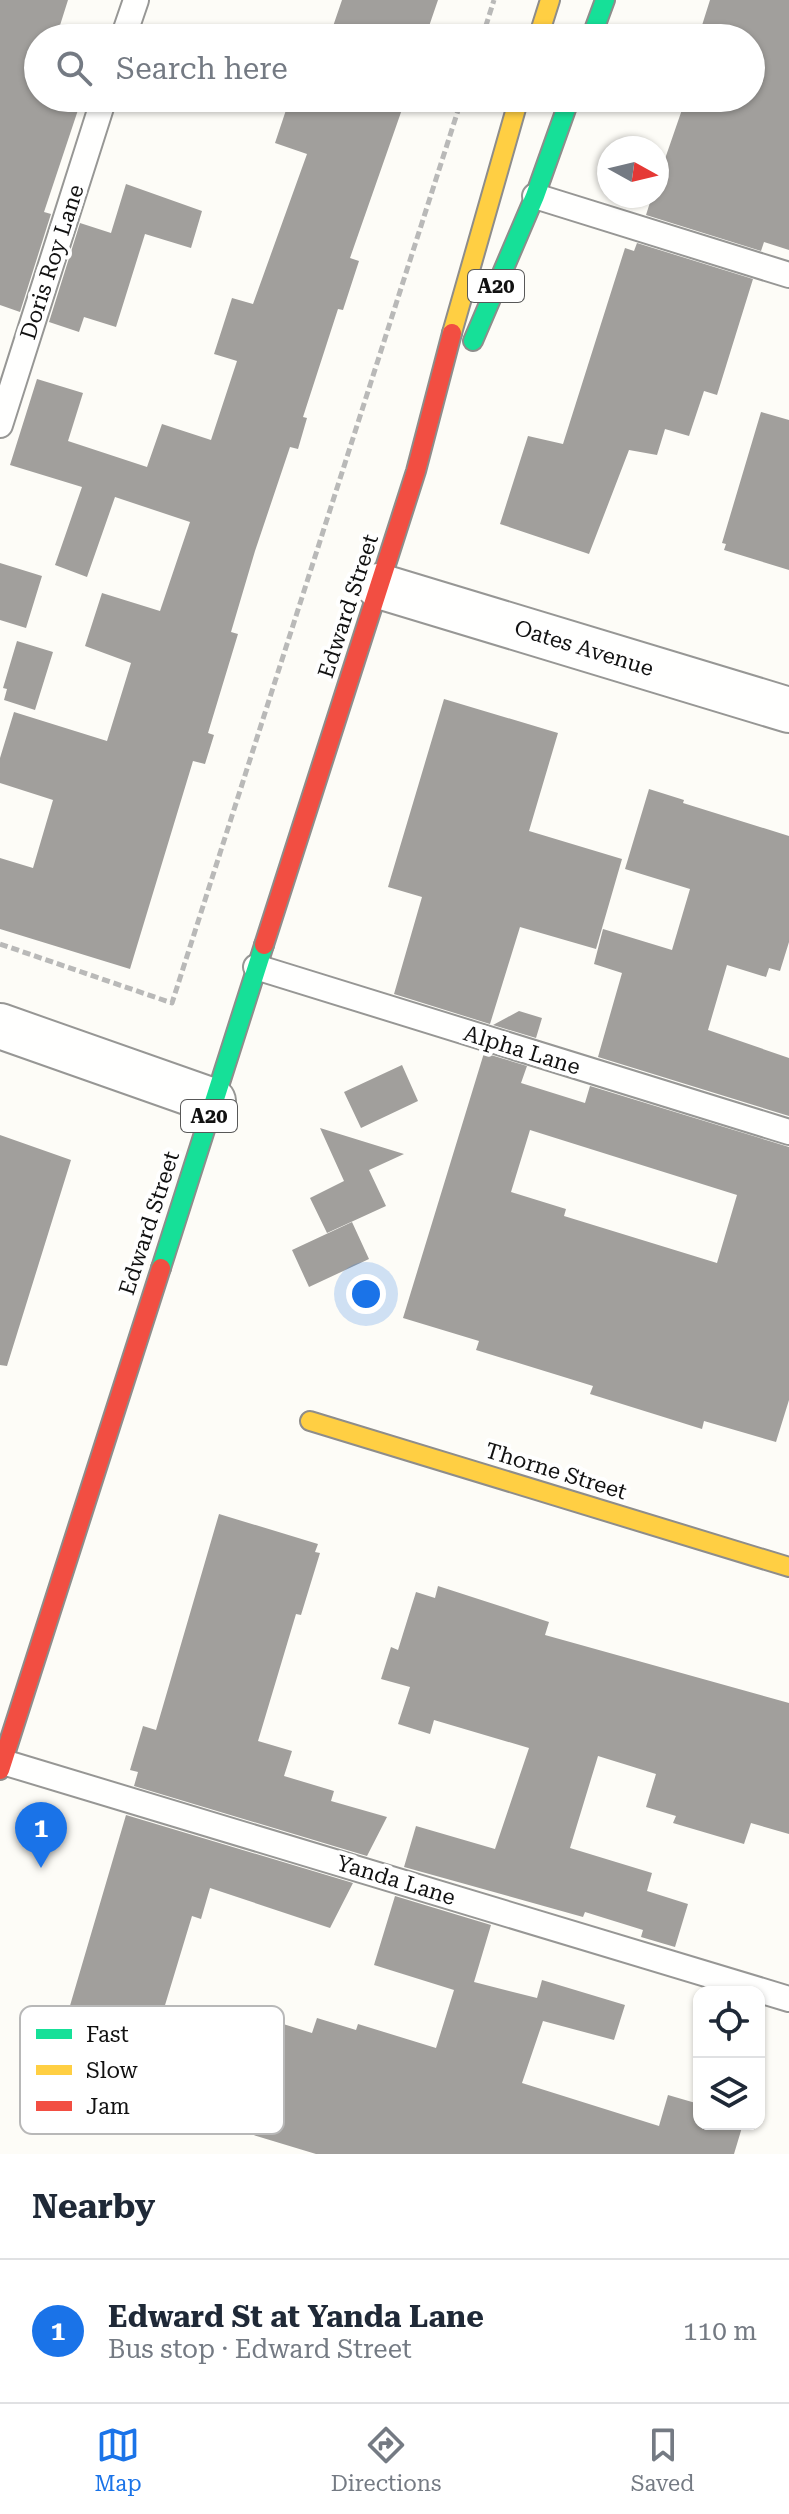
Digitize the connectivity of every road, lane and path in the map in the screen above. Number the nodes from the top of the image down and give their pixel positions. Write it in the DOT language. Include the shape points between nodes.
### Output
graph roads {
  1 [pos="136,0"];
  2 [pos="494,0"];
  3 [pos="550,0"];
  4 [pos="605,0"];
  5 [pos="128,24"];
  6 [pos="486,24"];
  7 [pos="542,24"];
  8 [pos="596,24"];
  9 [pos="100,112"];
  10 [pos="458,112"];
  11 [pos="515,112"];
  12 [pos="565,112"];
  13 [pos="535,196"];
  14 [pos="789,275"];
  15 [pos="0,425"];
  16 [pos="416,471"];
  17 [pos="379,586"];
  18 [pos="789,710"];
  19 [pos="0,944"];
  20 [pos="256,967"];
  21 [pos="0,1026"];
  22 [pos="213,1101"];
  23 [pos="789,1132"];
  24 [pos="310,1421"];
  25 [pos="789,1567"];
  26 [pos="1,1769"];
  27 [pos="789,1999"];
  1 -- 5 [label="lane"];
  2 -- 6 [label="path"];
  3 -- 7 [label="main road"];
  4 -- 8 [label="main road"];
  9 -- 15 [label="lane, Doris Roy Lane"];
  10 -- 19 [label="path" via="172,1003"];
  11 -- 16 [label="main road, Edward Street / A20"];
  12 -- 13 [label="main road, Edward Street / A20"];
  13 -- 14 [label="lane"];
  13 -- 16 [label="main road, Edward Street / A20"];
  16 -- 17 [label="main road, Edward Street / A20"];
  17 -- 18 [label="street, Oates Avenue"];
  17 -- 20 [label="main road, Edward Street / A20"];
  20 -- 22 [label="main road, Edward Street / A20"];
  20 -- 23 [label="lane, Alpha Lane"];
  21 -- 22 [label="street"];
  22 -- 26 [label="main road, Edward Street / A20"];
  24 -- 25 [label="main road, Thorne Street"];
  26 -- 27 [label="lane, Yanda Lane"];
}
